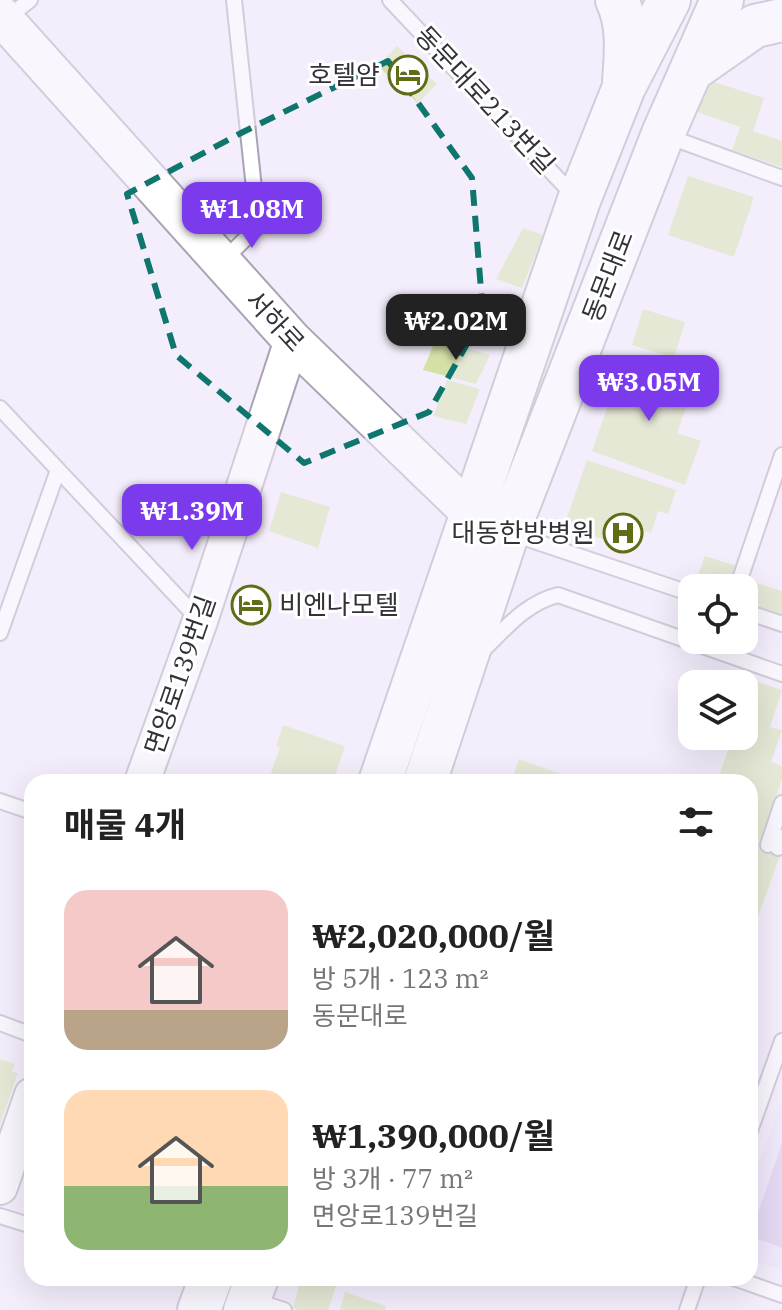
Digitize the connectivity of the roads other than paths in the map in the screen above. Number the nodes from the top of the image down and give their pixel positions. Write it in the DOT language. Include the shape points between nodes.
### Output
graph roads {
  1 [pos="234,0"];
  2 [pos="390,0"];
  3 [pos="617,0"];
  4 [pos="669,0"];
  5 [pos="722,0"];
  6 [pos="741,0"];
  7 [pos="8,15"];
  8 [pos="782,18"];
  9 [pos="692,70"];
  10 [pos="624,87"];
  11 [pos="663,134"];
  12 [pos="782,178"];
  13 [pos="579,200"];
  14 [pos="221,263"];
  15 [pos="292,340"];
  16 [pos="0,408"];
  17 [pos="782,455"];
  18 [pos="58,470"];
  19 [pos="490,523"];
  20 [pos="742,574"];
  21 [pos="678,589"];
  22 [pos="758,616"];
  23 [pos="200,621"];
  24 [pos="782,624"];
  25 [pos="2,629"];
  26 [pos="678,633"];
  27 [pos="735,654"];
  28 [pos="463,670"];
  29 [pos="782,674"];
  30 [pos="145,774"];
  31 [pos="383,774"];
  32 [pos="428,774"];
  33 [pos="0,801"];
  34 [pos="782,803"];
  35 [pos="24,809"];
  36 [pos="776,843"];
  37 [pos="0,1023"];
  38 [pos="24,1032"];
  39 [pos="782,1041"];
  40 [pos="758,1108"];
  41 [pos="24,1118"];
  42 [pos="0,1187"];
  43 [pos="0,1216"];
  44 [pos="24,1224"];
  45 [pos="695,1286"];
  46 [pos="757,1286"];
  47 [pos="782,1295"];
  48 [pos="687,1310"];
  1 -- 14 [label="lane" via="258,226"];
  2 -- 13 [label="lane, 동문대로213번길"];
  3 -- 10 [label="main road" via="627,48"];
  4 -- 10 [label="main road, 동문대로"];
  5 -- 9 [label="main road, 동문대로"];
  6 -- 8 [label="main road"];
  7 -- 14 [label="main road, 서하로"];
  8 -- 9 [label="main road" via="755,26"];
  9 -- 11 [label="main road, 동문대로"];
  10 -- 13 [label="main road, 동문대로"];
  11 -- 12 [label="lane"];
  11 -- 19 [label="main road, 동문대로"];
  13 -- 19 [label="main road, 동문대로"];
  14 -- 15 [label="main road, 서하로"];
  15 -- 19 [label="main road, 서하로"];
  15 -- 23 [label="street, 면앙로139번길"];
  16 -- 18 [label="lane"];
  17 -- 20 [label="lane"];
  18 -- 23 [label="lane"];
  18 -- 25 [label="lane"];
  19 -- 21 [label="lane"];
  19 -- 28 [label="main road, 동문대로"];
  19 -- 31 [label="main road, 동문대로"];
  22 -- 24 [label="lane"];
  23 -- 30 [label="street, 면앙로139번길"];
  26 -- 28 [label="lane" via="558,595 520,614"];
  27 -- 29 [label="lane"];
  28 -- 32 [label="main road, 동문대로"];
  33 -- 35 [label="lane"];
  34 -- 36 [label="lane"];
  37 -- 38 [label="lane"];
  39 -- 40 [label="lane"];
  41 -- 42 [label="street"];
  43 -- 44 [label="lane"];
  45 -- 48 [label="lane"];
  46 -- 47 [label="lane"];
}
